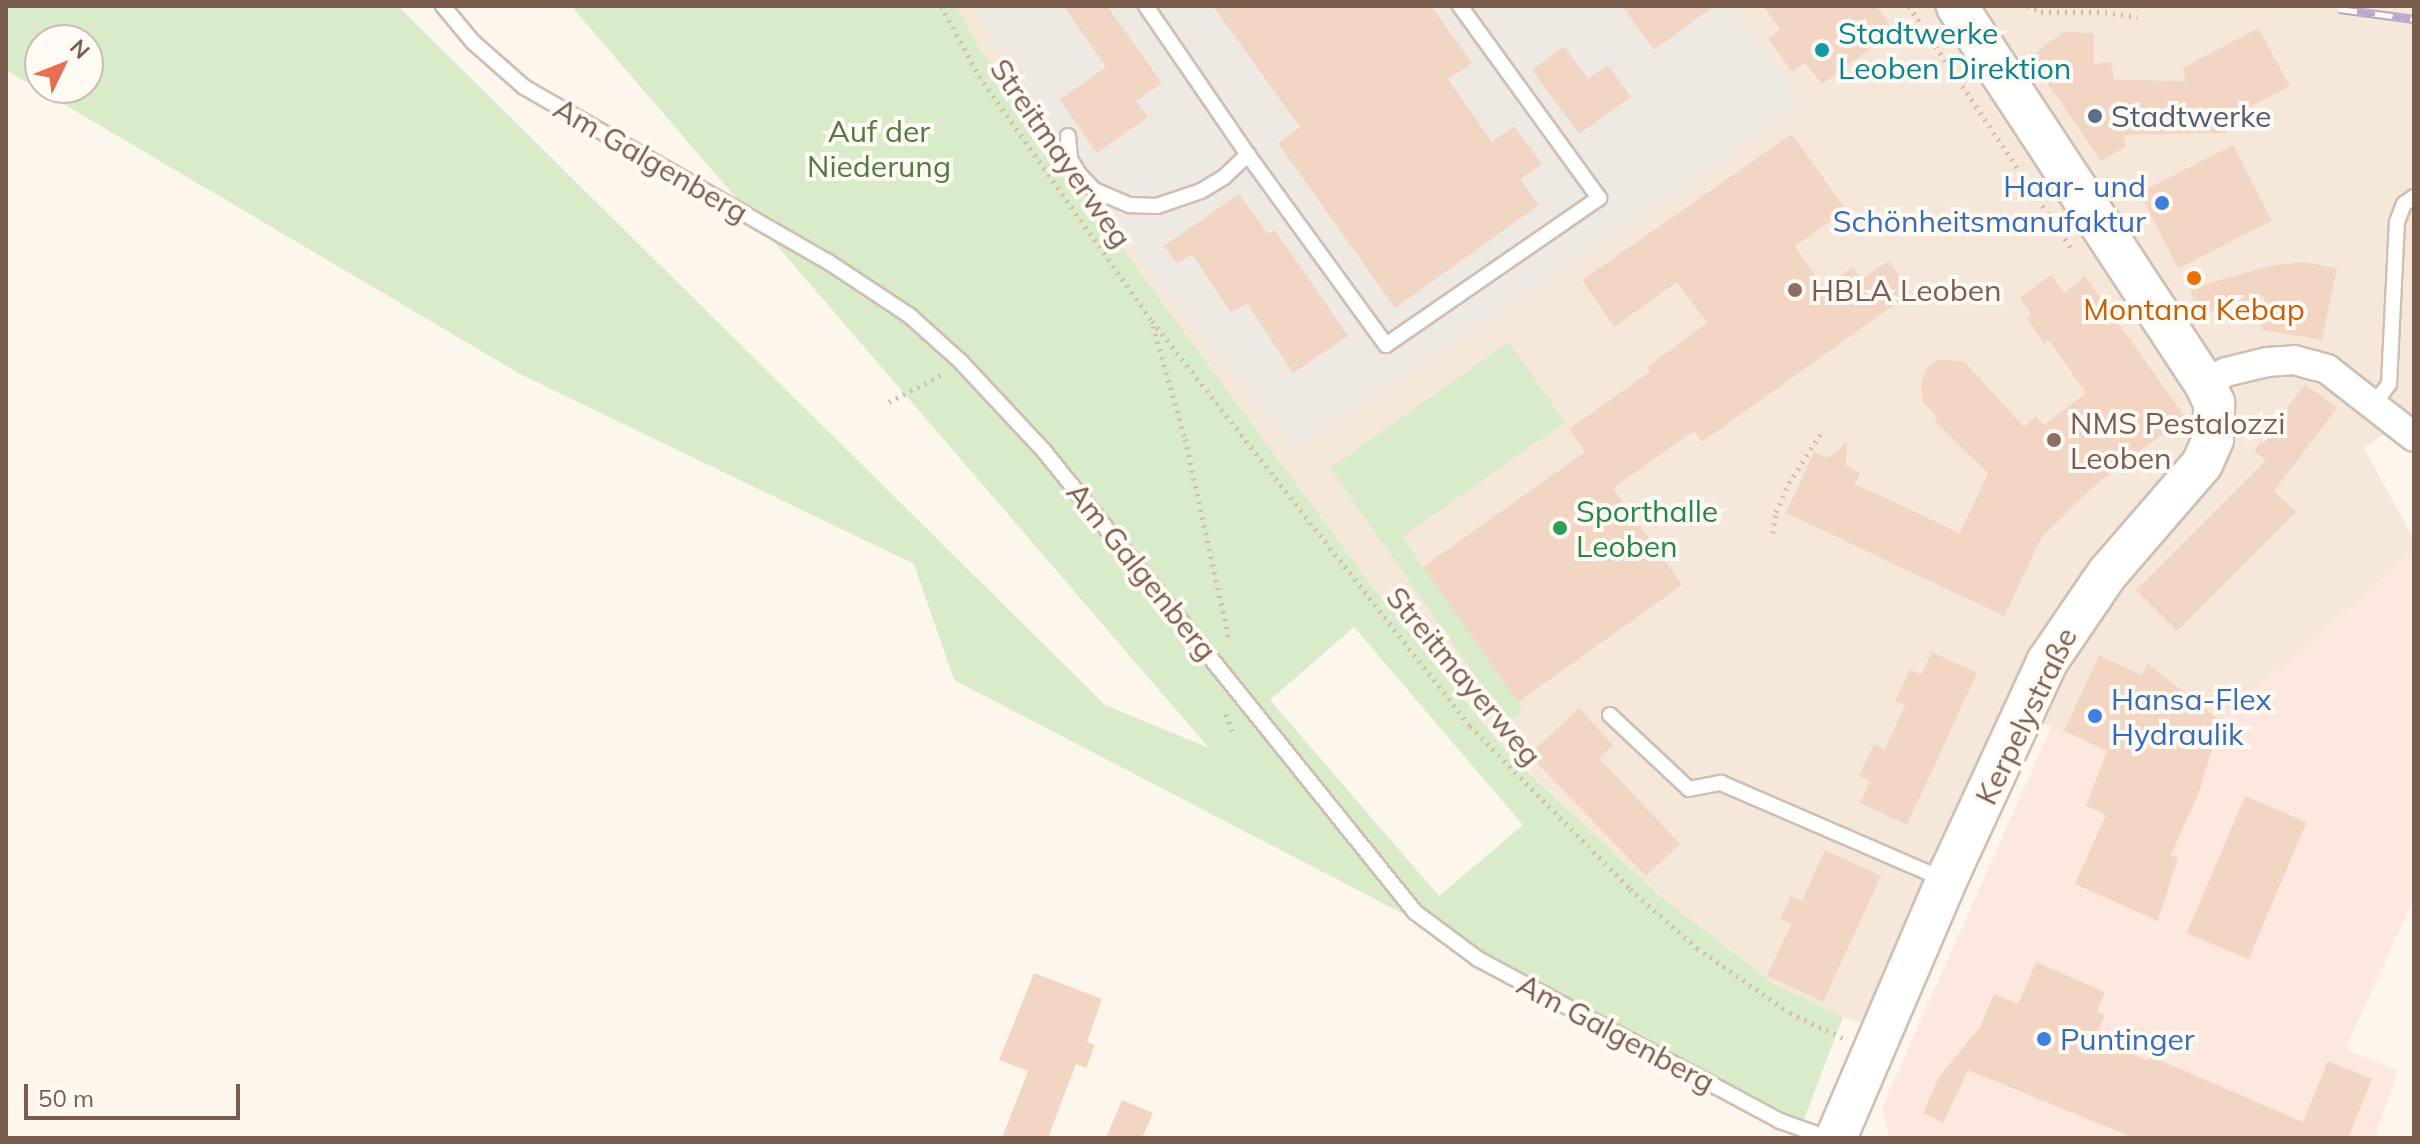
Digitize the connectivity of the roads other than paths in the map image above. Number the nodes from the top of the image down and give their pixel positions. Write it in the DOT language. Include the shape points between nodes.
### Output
graph roads {
  1 [pos="443,6"];
  2 [pos="1146,6"];
  3 [pos="1460,6"];
  4 [pos="1957,6"];
  5 [pos="1068,136"];
  6 [pos="1248,155"];
  7 [pos="2414,197"];
  8 [pos="2205,384"];
  9 [pos="2374,404"];
  10 [pos="2414,437"];
  11 [pos="1610,715"];
  12 [pos="1947,881"];
  13 [pos="1828,1138"];
  14 [pos="1836,1138"];
  1 -- 13 [label="lane, Am Galgenberg" via="473,42 524,87 827,261 910,316 961,362 1044,451 1415,912 1478,959 1780,1121"];
  2 -- 6 [label="lane"];
  3 -- 6 [label="lane" via="1599,198 1386,345"];
  4 -- 8 [label="main road, Kerpelystraße"];
  5 -- 6 [label="lane" via="1070,159 1079,174 1094,190 1130,205 1157,206 1201,191"];
  7 -- 9 [label="lane" via="2404,204 2397,222 2389,384"];
  8 -- 9 [label="street" via="2226,372 2294,360 2327,369"];
  8 -- 12 [label="main road, Kerpelystraße" via="2215,419 2202,464 2107,574 2047,662"];
  9 -- 10 [label="street"];
  11 -- 12 [label="lane" via="1689,789 1721,783"];
  12 -- 14 [label="main road, Kerpelystraße"];
}
